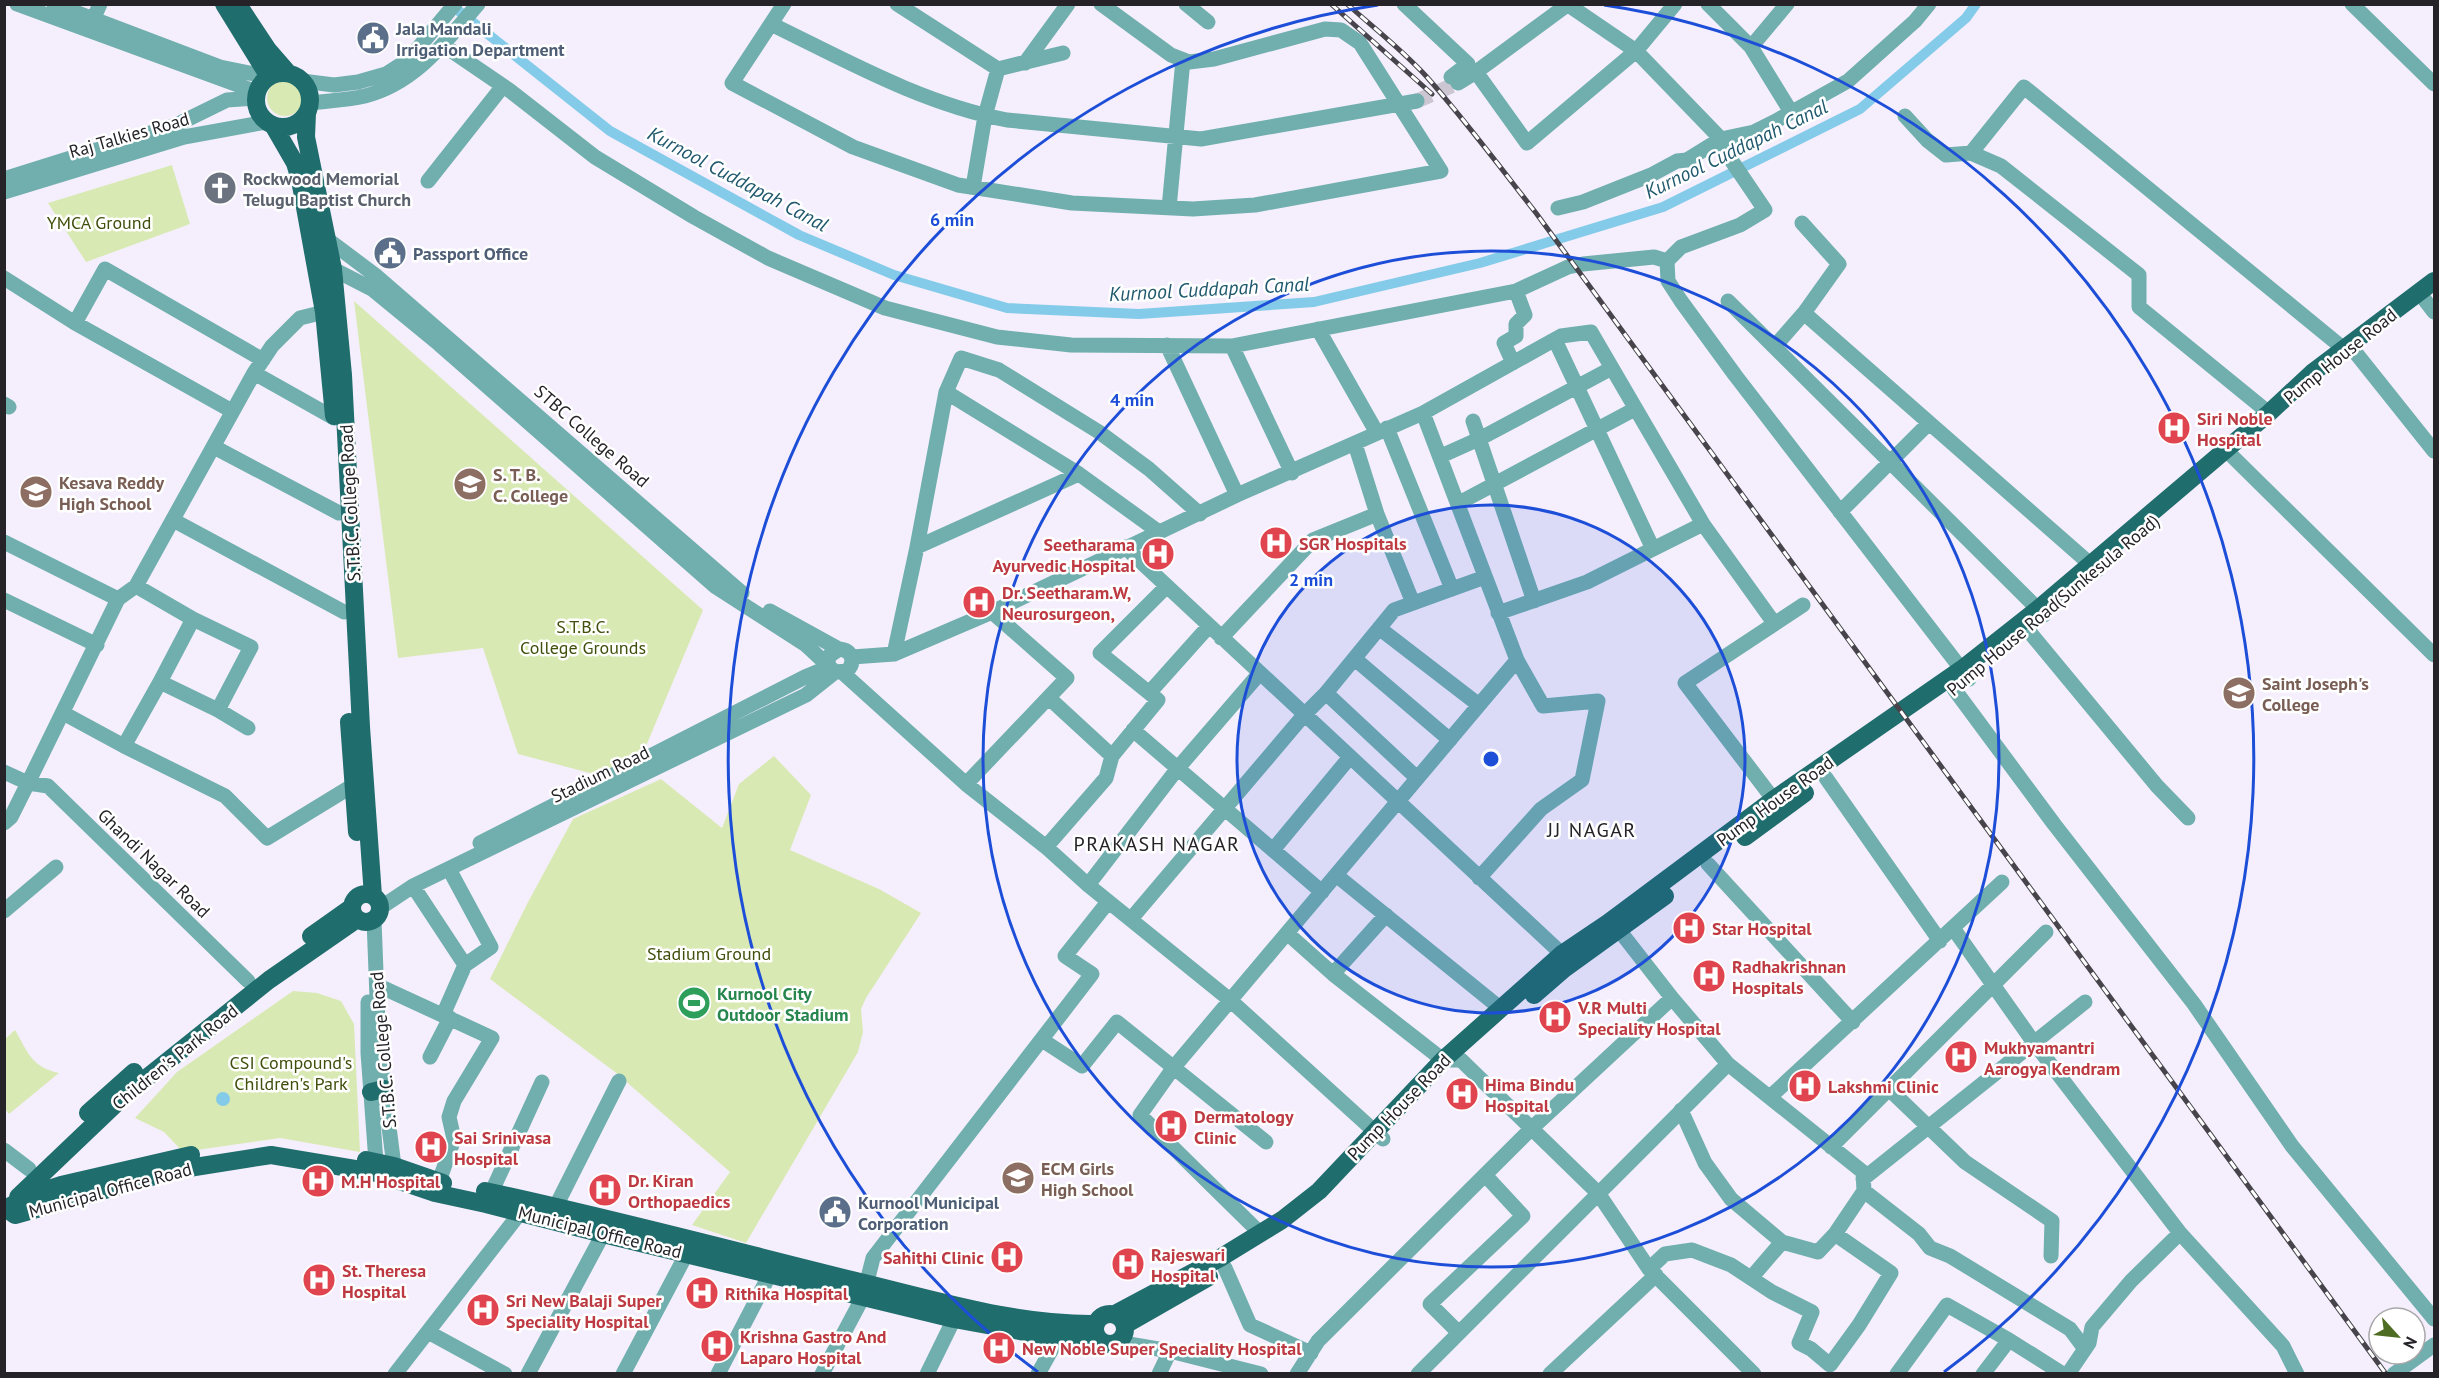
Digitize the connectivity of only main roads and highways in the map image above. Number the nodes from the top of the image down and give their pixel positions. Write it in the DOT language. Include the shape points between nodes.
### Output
graph roads {
  1 [pos="224,4"];
  2 [pos="238,4"];
  3 [pos="295,77"];
  4 [pos="261,89"];
  5 [pos="308,108"];
  6 [pos="270,123"];
  7 [pos="324,267"];
  8 [pos="2434,281"];
  9 [pos="2431,301"];
  10 [pos="2349,351"];
  11 [pos="2094,567"];
  12 [pos="2041,612"];
  13 [pos="1962,679"];
  14 [pos="1777,805"];
  15 [pos="368,908"];
  16 [pos="1452,1060"];
  17 [pos="1379,1135"];
  18 [pos="489,1198"];
  19 [pos="5,1204"];
  20 [pos="865,1290"];
  21 [pos="1120,1320"];
  22 [pos="1097,1331"];
  1 -- 4 [label="main road"];
  2 -- 3 [label="main road" via="268,50"];
  3 -- 4 [label="main road" via="275,74"];
  3 -- 5 [label="main road" via="310,95"];
  4 -- 6 [label="main road" via="258,109"];
  5 -- 6 [label="main road" via="302,119 288,127"];
  5 -- 7 [label="main road, S.T.B.C. College Road" via="306,137 327,239"];
  6 -- 7 [label="main road, S.T.B.C. College Road" via="295,163"];
  7 -- 15 [label="main road, S.T.B.C. College Road" via="352,786"];
  7 -- 15 [label="main road, S.T.B.C. College Road" via="343,375"];
  8 -- 10 [label="main road, Pump House Road"];
  9 -- 10 [label="main road, Pump House Road(Sunkesula Road)"];
  10 -- 11 [label="main road, Pump House Road(Sunkesula Road)" via="2231,455"];
  10 -- 11 [label="main road, Pump House Road" via="2312,373"];
  11 -- 12 [label="main road, Pump House Road(Sunkesula Road)"];
  12 -- 13 [label="main road, Pump House Road"];
  12 -- 13 [label="main road, Pump House Road(Sunkesula Road)" via="2027,629"];
  13 -- 14 [label="main road, Pump House Road"];
  13 -- 14 [label="main road, Pump House Road(Sunkesula Road)" via="1826,778"];
  14 -- 16 [label="main road, Pump House Road(Sunkesula Road)" via="1708,864 1564,969"];
  14 -- 16 [label="main road, Pump House Road" via="1562,954 1500,1008"];
  15 -- 19 [label="main road, Children's Park Road" via="269,980 124,1096"];
  15 -- 19 [label="main road, Children's Park Road" via="248,981 115,1088 29,1169"];
  16 -- 17 [label="main road, Pump House Road(Sunkesula Road)"];
  17 -- 21 [label="main road, Pump House Road" via="1282,1220"];
  17 -- 21 [label="main road, Pump House Road(Sunkesula Road)" via="1328,1197 1289,1227 1225,1268"];
  18 -- 19 [label="main road, Municipal Office Road" via="273,1144 174,1157 61,1185"];
  18 -- 20 [label="main road, Municipal Office Road" via="555,1208"];
  18 -- 20 [label="main road, Municipal Office Road" via="520,1213 770,1275"];
  20 -- 22 [label="main road, Municipal Office Road"];
  20 -- 22 [label="main road, Municipal Office Road" via="954,1319 1058,1338"];
  21 -- 22 [label="main road" via="1106,1314"];
  21 -- 22 [label="main road" via="1124,1335 1117,1342 1107,1344"];
}
